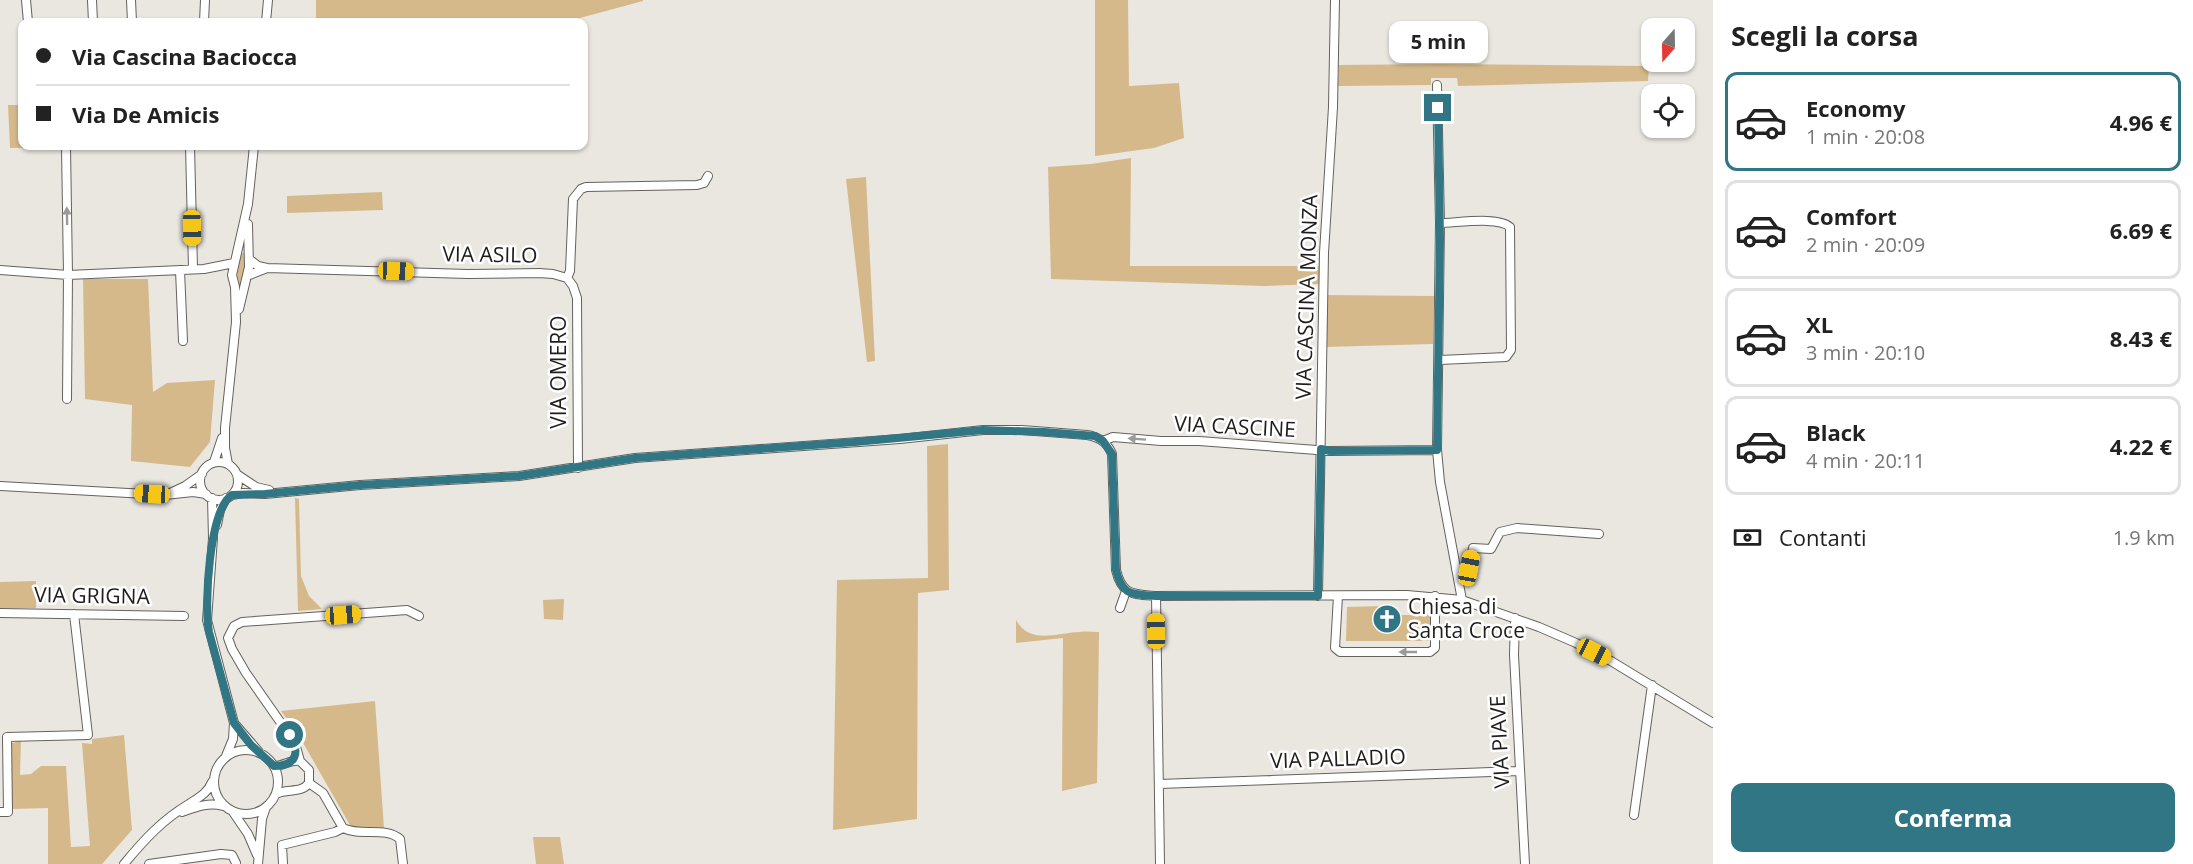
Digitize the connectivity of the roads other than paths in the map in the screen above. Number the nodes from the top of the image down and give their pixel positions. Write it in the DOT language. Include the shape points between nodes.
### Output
graph roads {
  1 [pos="26,0"];
  2 [pos="92,0"];
  3 [pos="131,0"];
  4 [pos="205,0"];
  5 [pos="268,0"];
  6 [pos="1335,0"];
  7 [pos="28,18"];
  8 [pos="93,18"];
  9 [pos="132,18"];
  10 [pos="204,18"];
  11 [pos="266,18"];
  12 [pos="1437,86"];
  13 [pos="66,150"];
  14 [pos="190,150"];
  15 [pos="254,150"];
  16 [pos="708,176"];
  17 [pos="248,204"];
  18 [pos="1440,223"];
  19 [pos="249,259"];
  20 [pos="234,263"];
  21 [pos="267,268"];
  22 [pos="193,269"];
  23 [pos="204,269"];
  24 [pos="0,270"];
  25 [pos="180,270"];
  26 [pos="68,275"];
  27 [pos="247,276"];
  28 [pos="567,278"];
  29 [pos="233,279"];
  30 [pos="236,322"];
  31 [pos="183,341"];
  32 [pos="1440,360"];
  33 [pos="67,399"];
  34 [pos="225,428"];
  35 [pos="1103,441"];
  36 [pos="1321,449"];
  37 [pos="1437,450"];
  38 [pos="214,462"];
  39 [pos="228,464"];
  40 [pos="578,468"];
  41 [pos="202,474"];
  42 [pos="237,474"];
  43 [pos="0,486"];
  44 [pos="277,491"];
  45 [pos="165,495"];
  46 [pos="209,496"];
  47 [pos="229,496"];
  48 [pos="1599,534"];
  49 [pos="213,538"];
  50 [pos="1456,569"];
  51 [pos="1126,591"];
  52 [pos="1156,596"];
  53 [pos="1318,596"];
  54 [pos="1338,596"];
  55 [pos="1435,596"];
  56 [pos="1462,600"];
  57 [pos="1120,608"];
  58 [pos="0,613"];
  59 [pos="74,614"];
  60 [pos="184,616"];
  61 [pos="419,616"];
  62 [pos="1515,618"];
  63 [pos="1652,686"];
  64 [pos="234,723"];
  65 [pos="1713,723"];
  66 [pos="260,753"];
  67 [pos="226,756"];
  68 [pos="296,761"];
  69 [pos="274,766"];
  70 [pos="1519,771"];
  71 [pos="213,778"];
  72 [pos="309,783"];
  73 [pos="1159,783"];
  74 [pos="276,794"];
  75 [pos="225,807"];
  76 [pos="266,807"];
  77 [pos="233,812"];
  78 [pos="0,813"];
  79 [pos="1634,815"];
  80 [pos="170,817"];
  81 [pos="343,828"];
  82 [pos="258,861"];
  83 [pos="236,863"];
  84 [pos="125,864"];
  85 [pos="149,864"];
  86 [pos="283,864"];
  87 [pos="403,864"];
  88 [pos="1160,864"];
  89 [pos="1525,864"];
  1 -- 7 [label="street"];
  2 -- 8 [label="street"];
  3 -- 9 [label="street"];
  4 -- 10 [label="street"];
  5 -- 11 [label="street"];
  6 -- 36 [label="street, VIA CASCINA MONZA" via="1324,253"];
  12 -- 18 [label="street"];
  26 -- 13 [label="street, one-way"];
  14 -- 22 [label="street"];
  15 -- 17 [label="street"];
  16 -- 28 [label="street" via="697,185 580,189 573,199"];
  17 -- 19 [label="street"];
  17 -- 20 [label="street"];
  18 -- 32 [label="street"];
  18 -- 32 [label="street" via="1497,221 1510,227 1511,350 1506,357"];
  19 -- 21 [label="street, VIA ASILO"];
  19 -- 27 [label="street"];
  20 -- 23 [label="street"];
  20 -- 29 [label="street"];
  21 -- 27 [label="street, VIA ASILO"];
  21 -- 28 [label="street, VIA ASILO" via="539,273"];
  22 -- 23 [label="street"];
  22 -- 25 [label="street"];
  23 -- 29 [label="street"];
  24 -- 26 [label="street"];
  25 -- 26 [label="street"];
  25 -- 31 [label="street"];
  26 -- 33 [label="street"];
  27 -- 30 [label="street"];
  28 -- 40 [label="street, VIA OMERO" via="577,298"];
  29 -- 30 [label="street"];
  30 -- 34 [label="street"];
  32 -- 37 [label="street"];
  34 -- 38 [label="street"];
  34 -- 39 [label="street"];
  36 -- 35 [label="street, VIA CASCINE, one-way" via="1113,437"];
  35 -- 40 [label="street, VIA CASCINE" via="1080,434 983,430 655,456"];
  35 -- 51 [label="street" via="1112,454 1116,570"];
  36 -- 37 [label="street, VIA CASCINE"];
  36 -- 53 [label="street, VIA CASCINA MONZA"];
  37 -- 50 [label="street"];
  38 -- 39 [label="street"];
  38 -- 41 [label="street"];
  39 -- 42 [label="street"];
  40 -- 44 [label="street, VIA CASCINE" via="519,476"];
  41 -- 45 [label="street"];
  41 -- 46 [label="street" via="201,485"];
  42 -- 44 [label="street" via="256,487"];
  42 -- 47 [label="street" via="238,485"];
  43 -- 45 [label="street"];
  44 -- 47 [label="street, VIA CASCINE"];
  45 -- 46 [label="street" via="193,492"];
  46 -- 47 [label="street"];
  46 -- 49 [label="street"];
  47 -- 49 [label="street" via="220,510"];
  48 -- 50 [label="street" via="1516,528 1500,531 1491,549 1473,548 1469,568"];
  49 -- 64 [label="street" via="207,620"];
  50 -- 56 [label="street"];
  51 -- 52 [label="street"];
  51 -- 57 [label="street"];
  52 -- 53 [label="street"];
  52 -- 73 [label="street"];
  53 -- 54 [label="street"];
  54 -- 55 [label="street"];
  55 -- 54 [label="street, one-way" via="1435,648 1430,652 1340,652 1335,648"];
  55 -- 56 [label="street"];
  56 -- 62 [label="street"];
  58 -- 59 [label="street, VIA GRIGNA"];
  59 -- 60 [label="street, VIA GRIGNA"];
  59 -- 78 [label="street" via="88,735 8,737 8,812"];
  61 -- 68 [label="street" via="407,610 242,622 234,626 228,638 232,649 297,748"];
  62 -- 63 [label="street" via="1576,643"];
  62 -- 70 [label="street, VIA PIAVE"];
  63 -- 65 [label="street"];
  63 -- 79 [label="street"];
  64 -- 66 [label="street"];
  64 -- 67 [label="street"];
  66 -- 67 [label="street" via="243,750"];
  66 -- 69 [label="street"];
  67 -- 71 [label="street"];
  68 -- 69 [label="street"];
  68 -- 72 [label="street" via="309,770"];
  69 -- 74 [label="street" via="278,778"];
  70 -- 73 [label="street, VIA PALLADIO"];
  70 -- 89 [label="street, VIA PIAVE"];
  71 -- 75 [label="street" via="215,794"];
  71 -- 80 [label="street" via="210,788"];
  72 -- 74 [label="street" via="304,789"];
  72 -- 81 [label="street" via="323,793"];
  73 -- 88 [label="street"];
  74 -- 76 [label="street"];
  75 -- 77 [label="street"];
  75 -- 80 [label="street" via="204,805"];
  76 -- 77 [label="street" via="250,814"];
  76 -- 82 [label="street"];
  77 -- 82 [label="street" via="248,834"];
  80 -- 84 [label="street" via="147,836"];
  81 -- 86 [label="street" via="282,845"];
  81 -- 87 [label="street" via="394,834 400,838"];
  83 -- 85 [label="street" via="228,854"];
}
